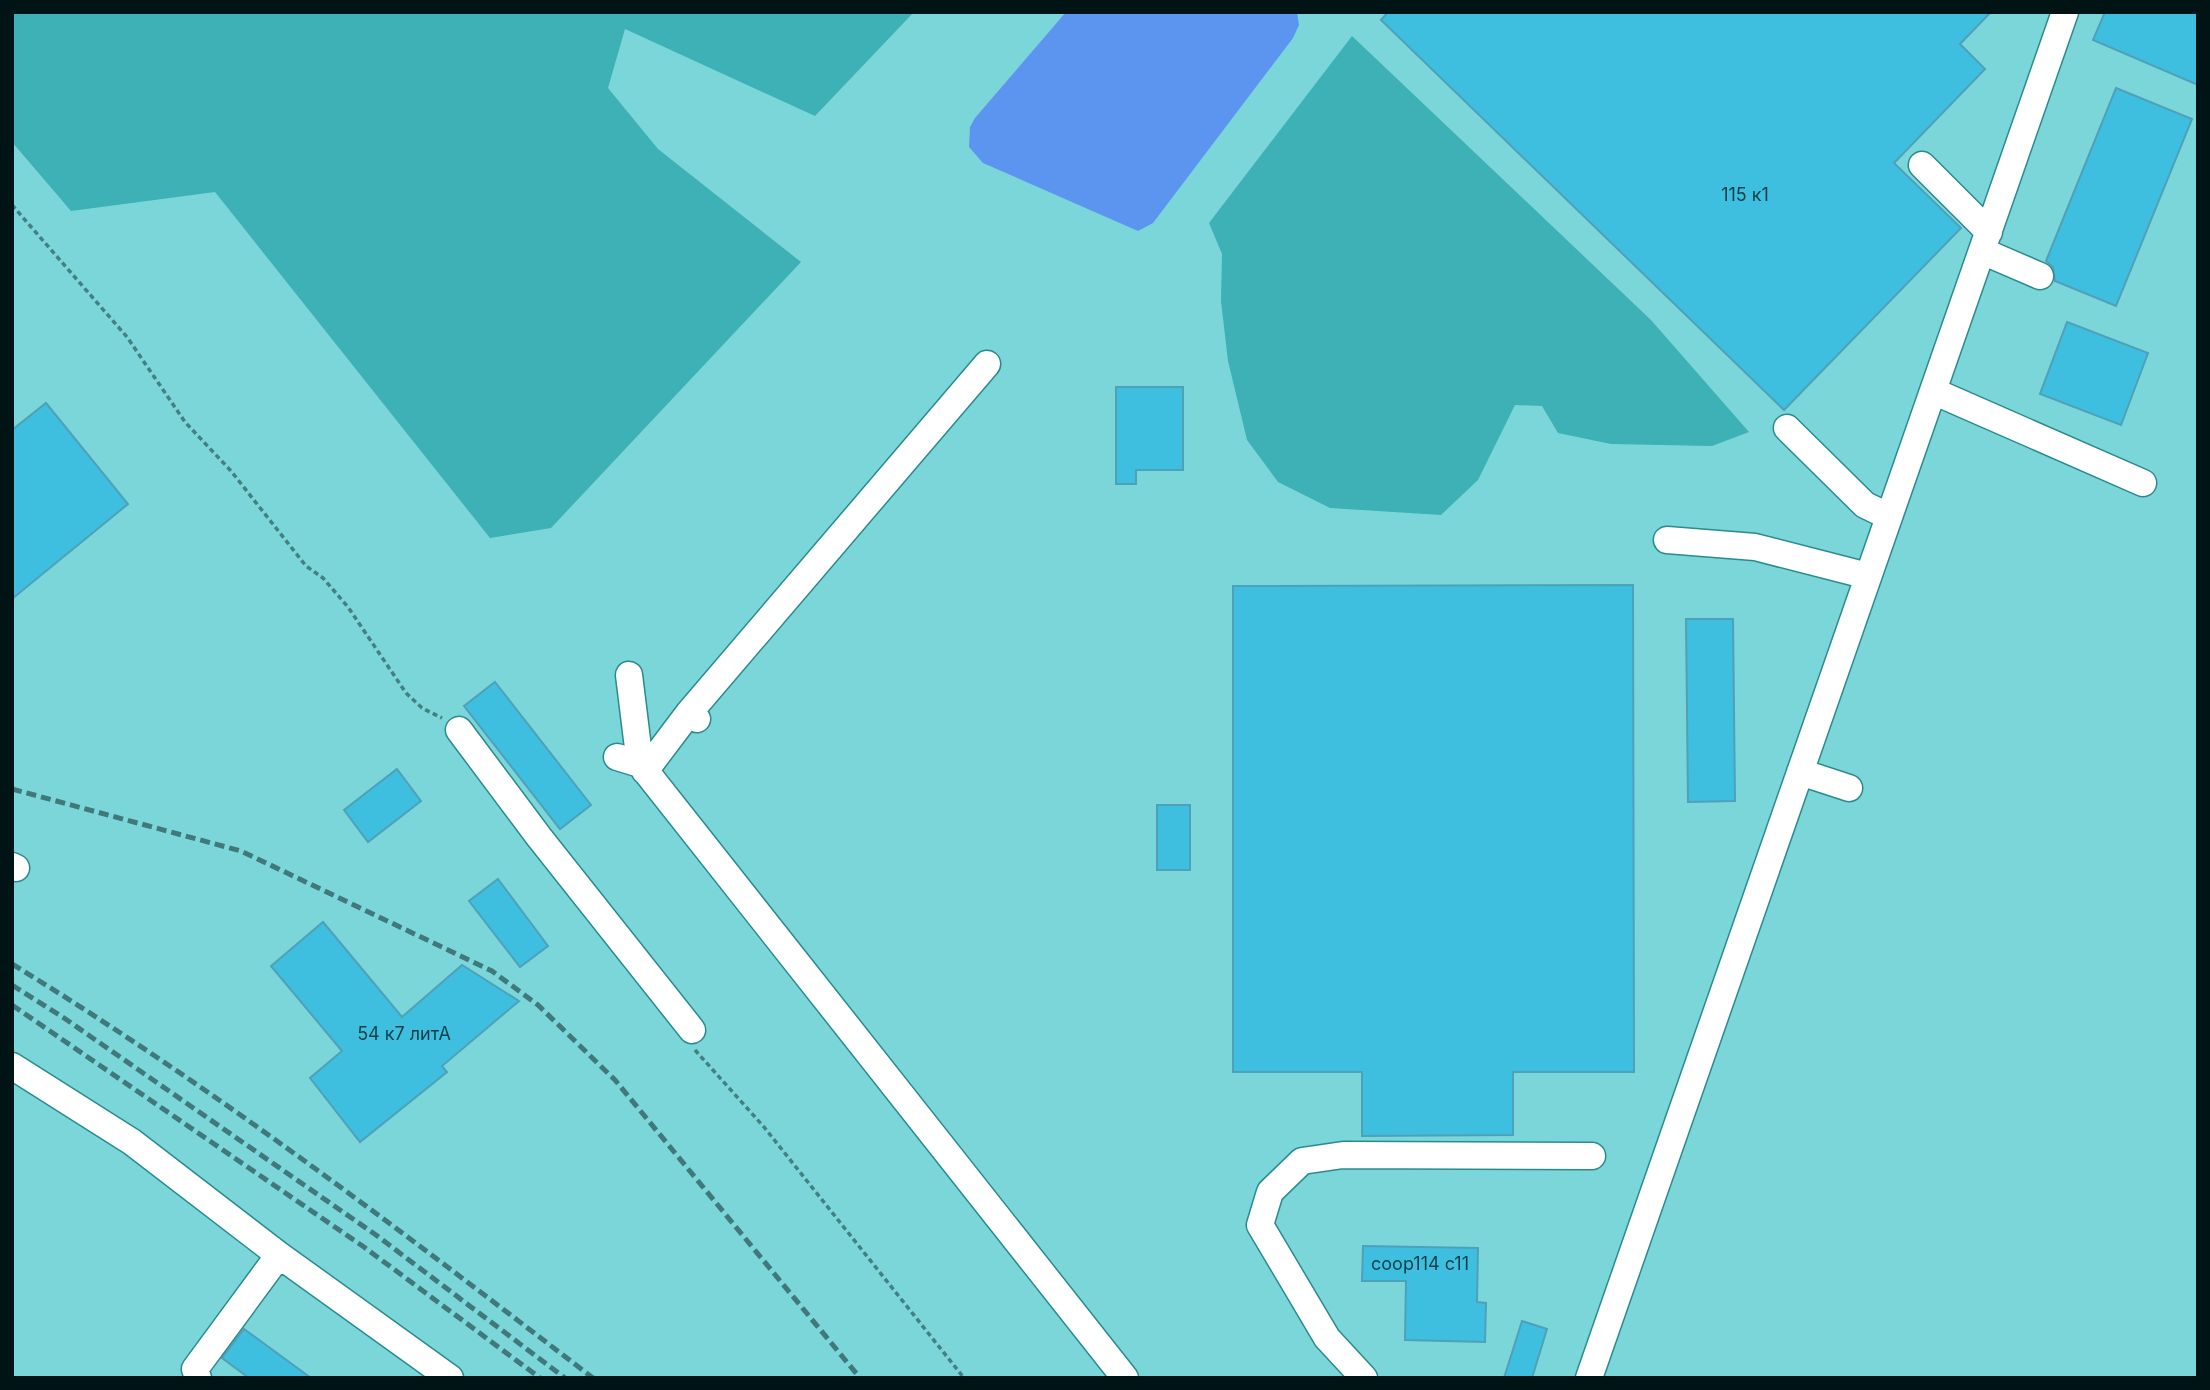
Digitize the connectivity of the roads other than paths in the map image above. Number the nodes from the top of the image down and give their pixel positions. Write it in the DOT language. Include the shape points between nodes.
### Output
graph roads {
  1 [pos="2065,12"];
  2 [pos="1922,165"];
  3 [pos="1986,242"];
  4 [pos="2040,276"];
  5 [pos="987,364"];
  6 [pos="1933,391"];
  7 [pos="1787,428"];
  8 [pos="2143,483"];
  9 [pos="1888,516"];
  10 [pos="1667,540"];
  11 [pos="1868,576"];
  12 [pos="629,675"];
  13 [pos="459,730"];
  14 [pos="634,764"];
  15 [pos="1800,772"];
  16 [pos="1849,788"];
  17 [pos="692,1030"];
  18 [pos="17,1078"];
  19 [pos="1592,1156"];
  20 [pos="279,1255"];
  21 [pos="198,1378"];
  22 [pos="450,1378"];
  23 [pos="1125,1378"];
  24 [pos="1364,1378"];
  25 [pos="1590,1378"];
  1 -- 3 [label="street"];
  2 -- 3 [label="street"];
  3 -- 4 [label="street"];
  3 -- 6 [label="street"];
  5 -- 14 [label="street" via="692,716"];
  6 -- 8 [label="street"];
  6 -- 9 [label="street"];
  7 -- 9 [label="street" via="1865,505"];
  9 -- 11 [label="street"];
  10 -- 11 [label="street" via="1755,547"];
  11 -- 15 [label="street"];
  12 -- 14 [label="street"];
  13 -- 17 [label="street"];
  14 -- 23 [label="street"];
  15 -- 16 [label="street"];
  15 -- 25 [label="street"];
  18 -- 20 [label="street" via="132,1142"];
  19 -- 24 [label="street" via="1343,1155 1303,1161 1270,1192 1260,1225 1327,1338"];
  20 -- 21 [label="street" via="195,1369"];
  20 -- 22 [label="street"];
}
